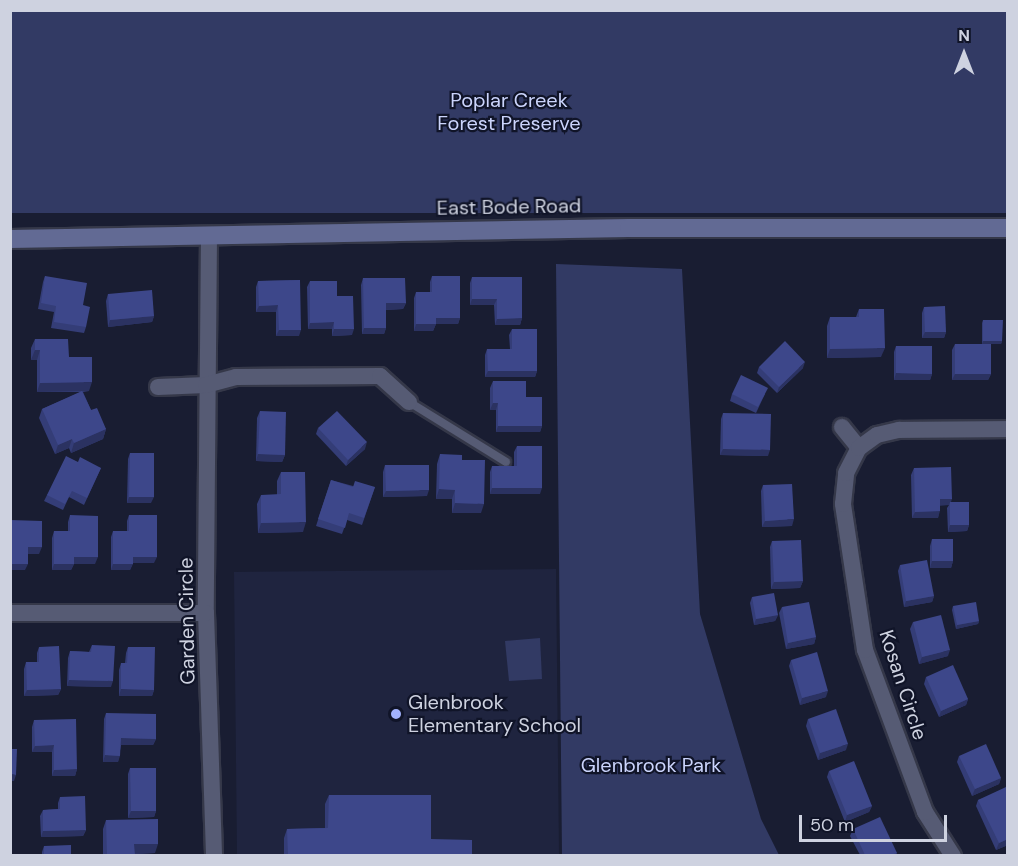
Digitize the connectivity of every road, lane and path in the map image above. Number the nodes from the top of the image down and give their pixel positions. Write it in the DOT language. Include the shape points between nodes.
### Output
graph roads {
  1 [pos="1008,228"];
  2 [pos="209,235"];
  3 [pos="10,239"];
  4 [pos="206,385"];
  5 [pos="158,387"];
  6 [pos="410,402"];
  7 [pos="842,427"];
  8 [pos="1008,429"];
  9 [pos="859,448"];
  10 [pos="506,462"];
  11 [pos="10,613"];
  12 [pos="206,613"];
  13 [pos="214,855"];
  14 [pos="953,855"];
  1 -- 2 [label="street, East Bode Road" via="629,228"];
  2 -- 3 [label="street, East Bode Road"];
  2 -- 4 [label="street, Garden Circle"];
  4 -- 5 [label="street"];
  4 -- 6 [label="street" via="236,377 380,376"];
  4 -- 12 [label="street, Garden Circle"];
  6 -- 10 [label="lane"];
  7 -- 9 [label="street"];
  8 -- 9 [label="street" via="899,430 877,435"];
  9 -- 14 [label="street, Kosan Circle" via="846,473 843,504 865,650 925,812"];
  11 -- 12 [label="street"];
  12 -- 13 [label="street, Garden Circle"];
}
